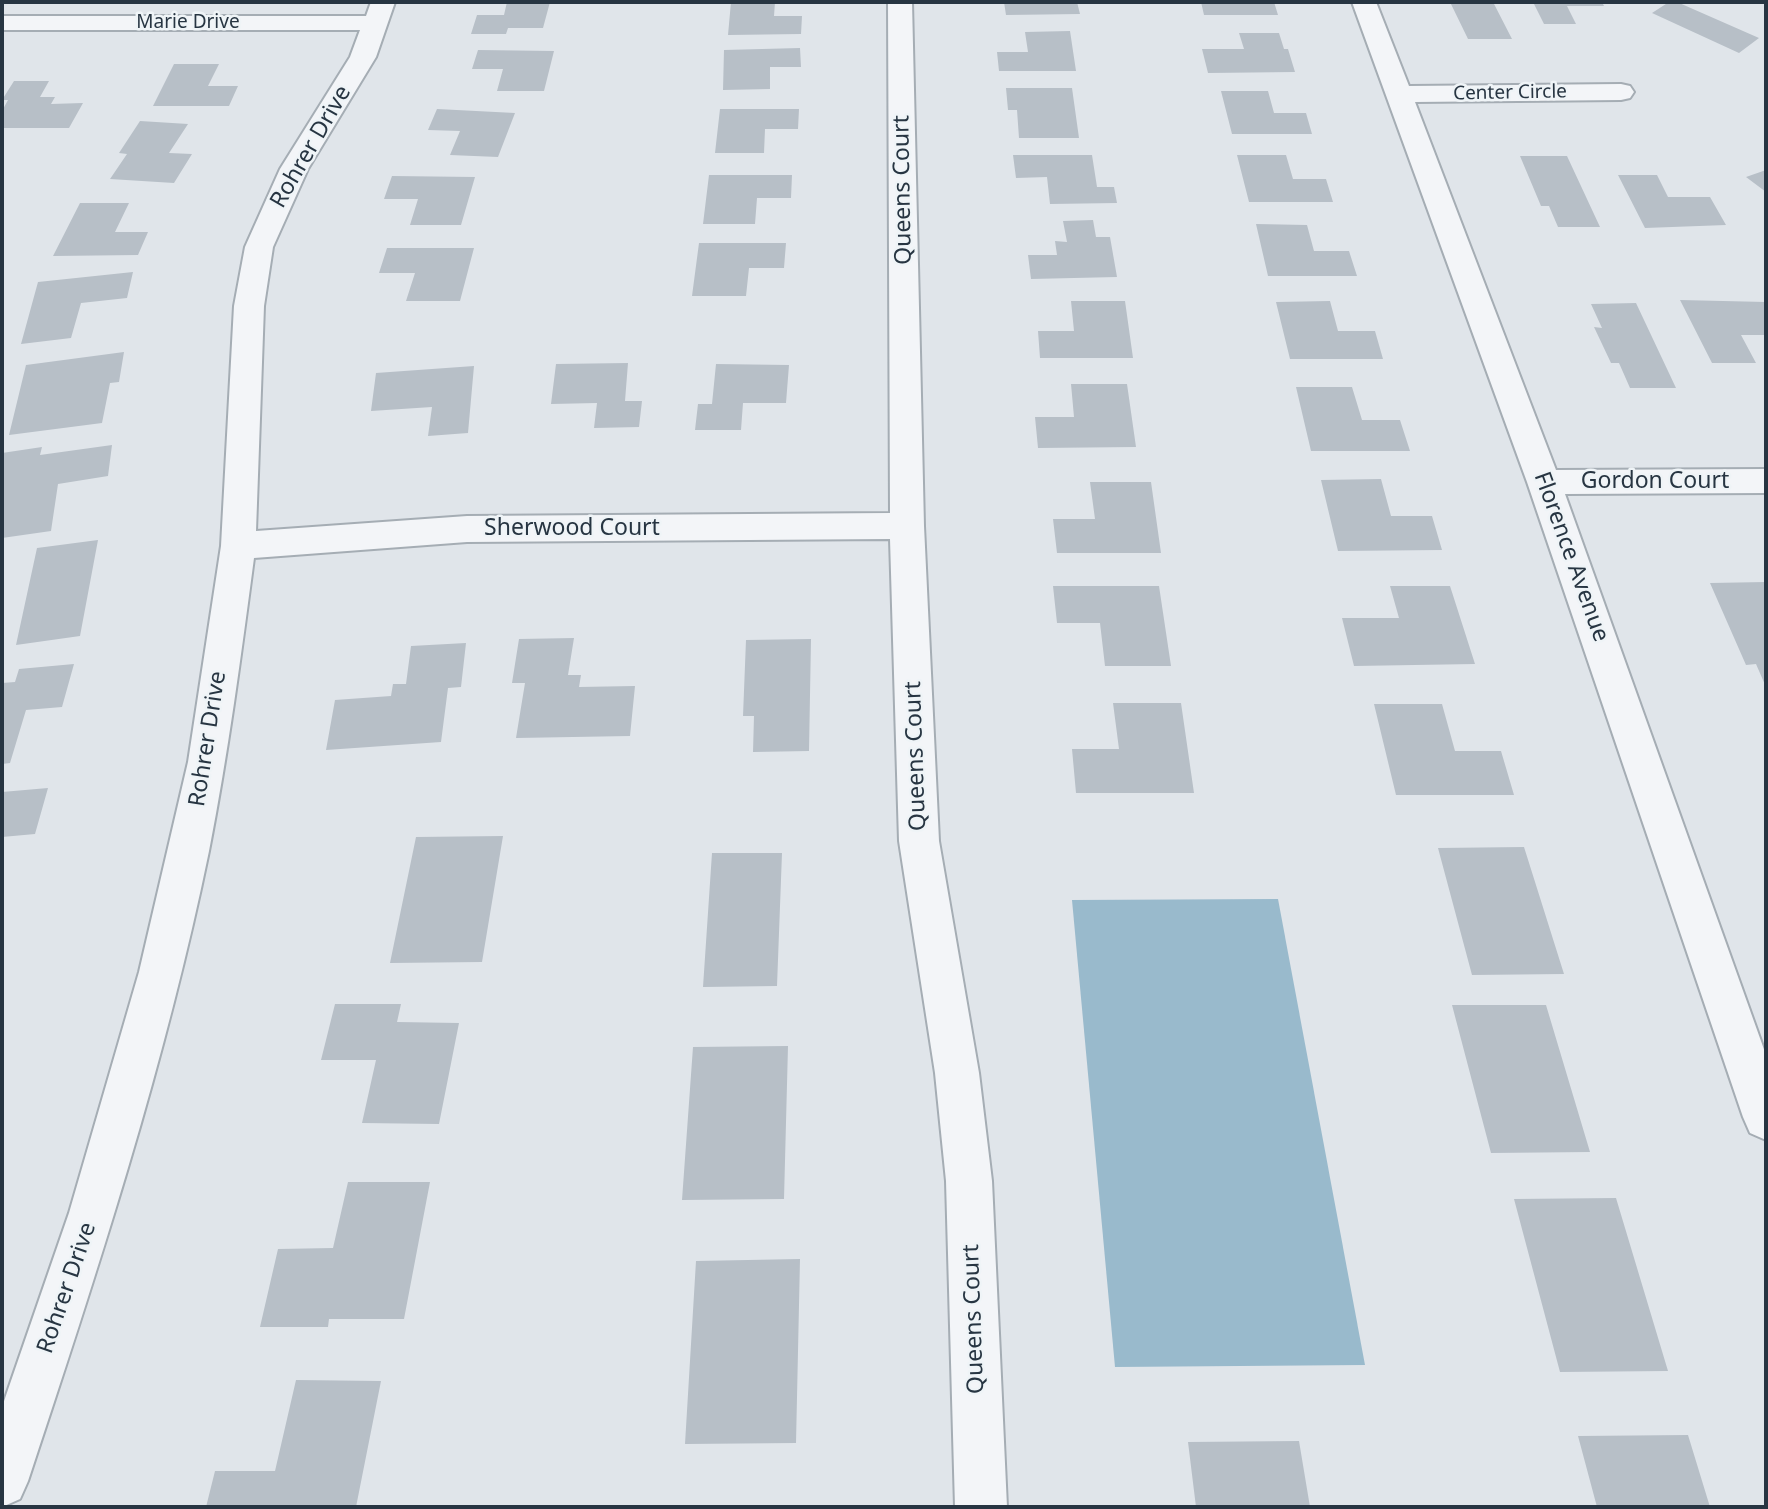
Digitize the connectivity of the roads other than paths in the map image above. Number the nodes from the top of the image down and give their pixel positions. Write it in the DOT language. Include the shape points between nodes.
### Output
graph roads {
  1 [pos="900,2"];
  2 [pos="1364,2"];
  3 [pos="379,12"];
  4 [pos="2,23"];
  5 [pos="1621,92"];
  6 [pos="1400,94"];
  7 [pos="1766,481"];
  8 [pos="1544,482"];
  9 [pos="907,526"];
  10 [pos="238,546"];
  11 [pos="1766,1117"];
  12 [pos="2,1481"];
  13 [pos="981,1507"];
  1 -- 9 [label="street, Queens Court"];
  2 -- 6 [label="street, Florence Avenue"];
  3 -- 4 [label="street, Marie Drive"];
  3 -- 10 [label="street, Rohrer Drive" via="363,57 283,190 258,247 250,306"];
  5 -- 6 [label="street, Center Circle"];
  6 -- 8 [label="street, Florence Avenue"];
  7 -- 8 [label="street, Gordon Court"];
  8 -- 11 [label="street, Florence Avenue"];
  9 -- 10 [label="street, Sherwood Court" via="467,529"];
  9 -- 13 [label="street, Queens Court" via="919,841 957,1073 969,1181"];
  10 -- 12 [label="street, Rohrer Drive" via="207,762 160,972 93,1213"];
}
